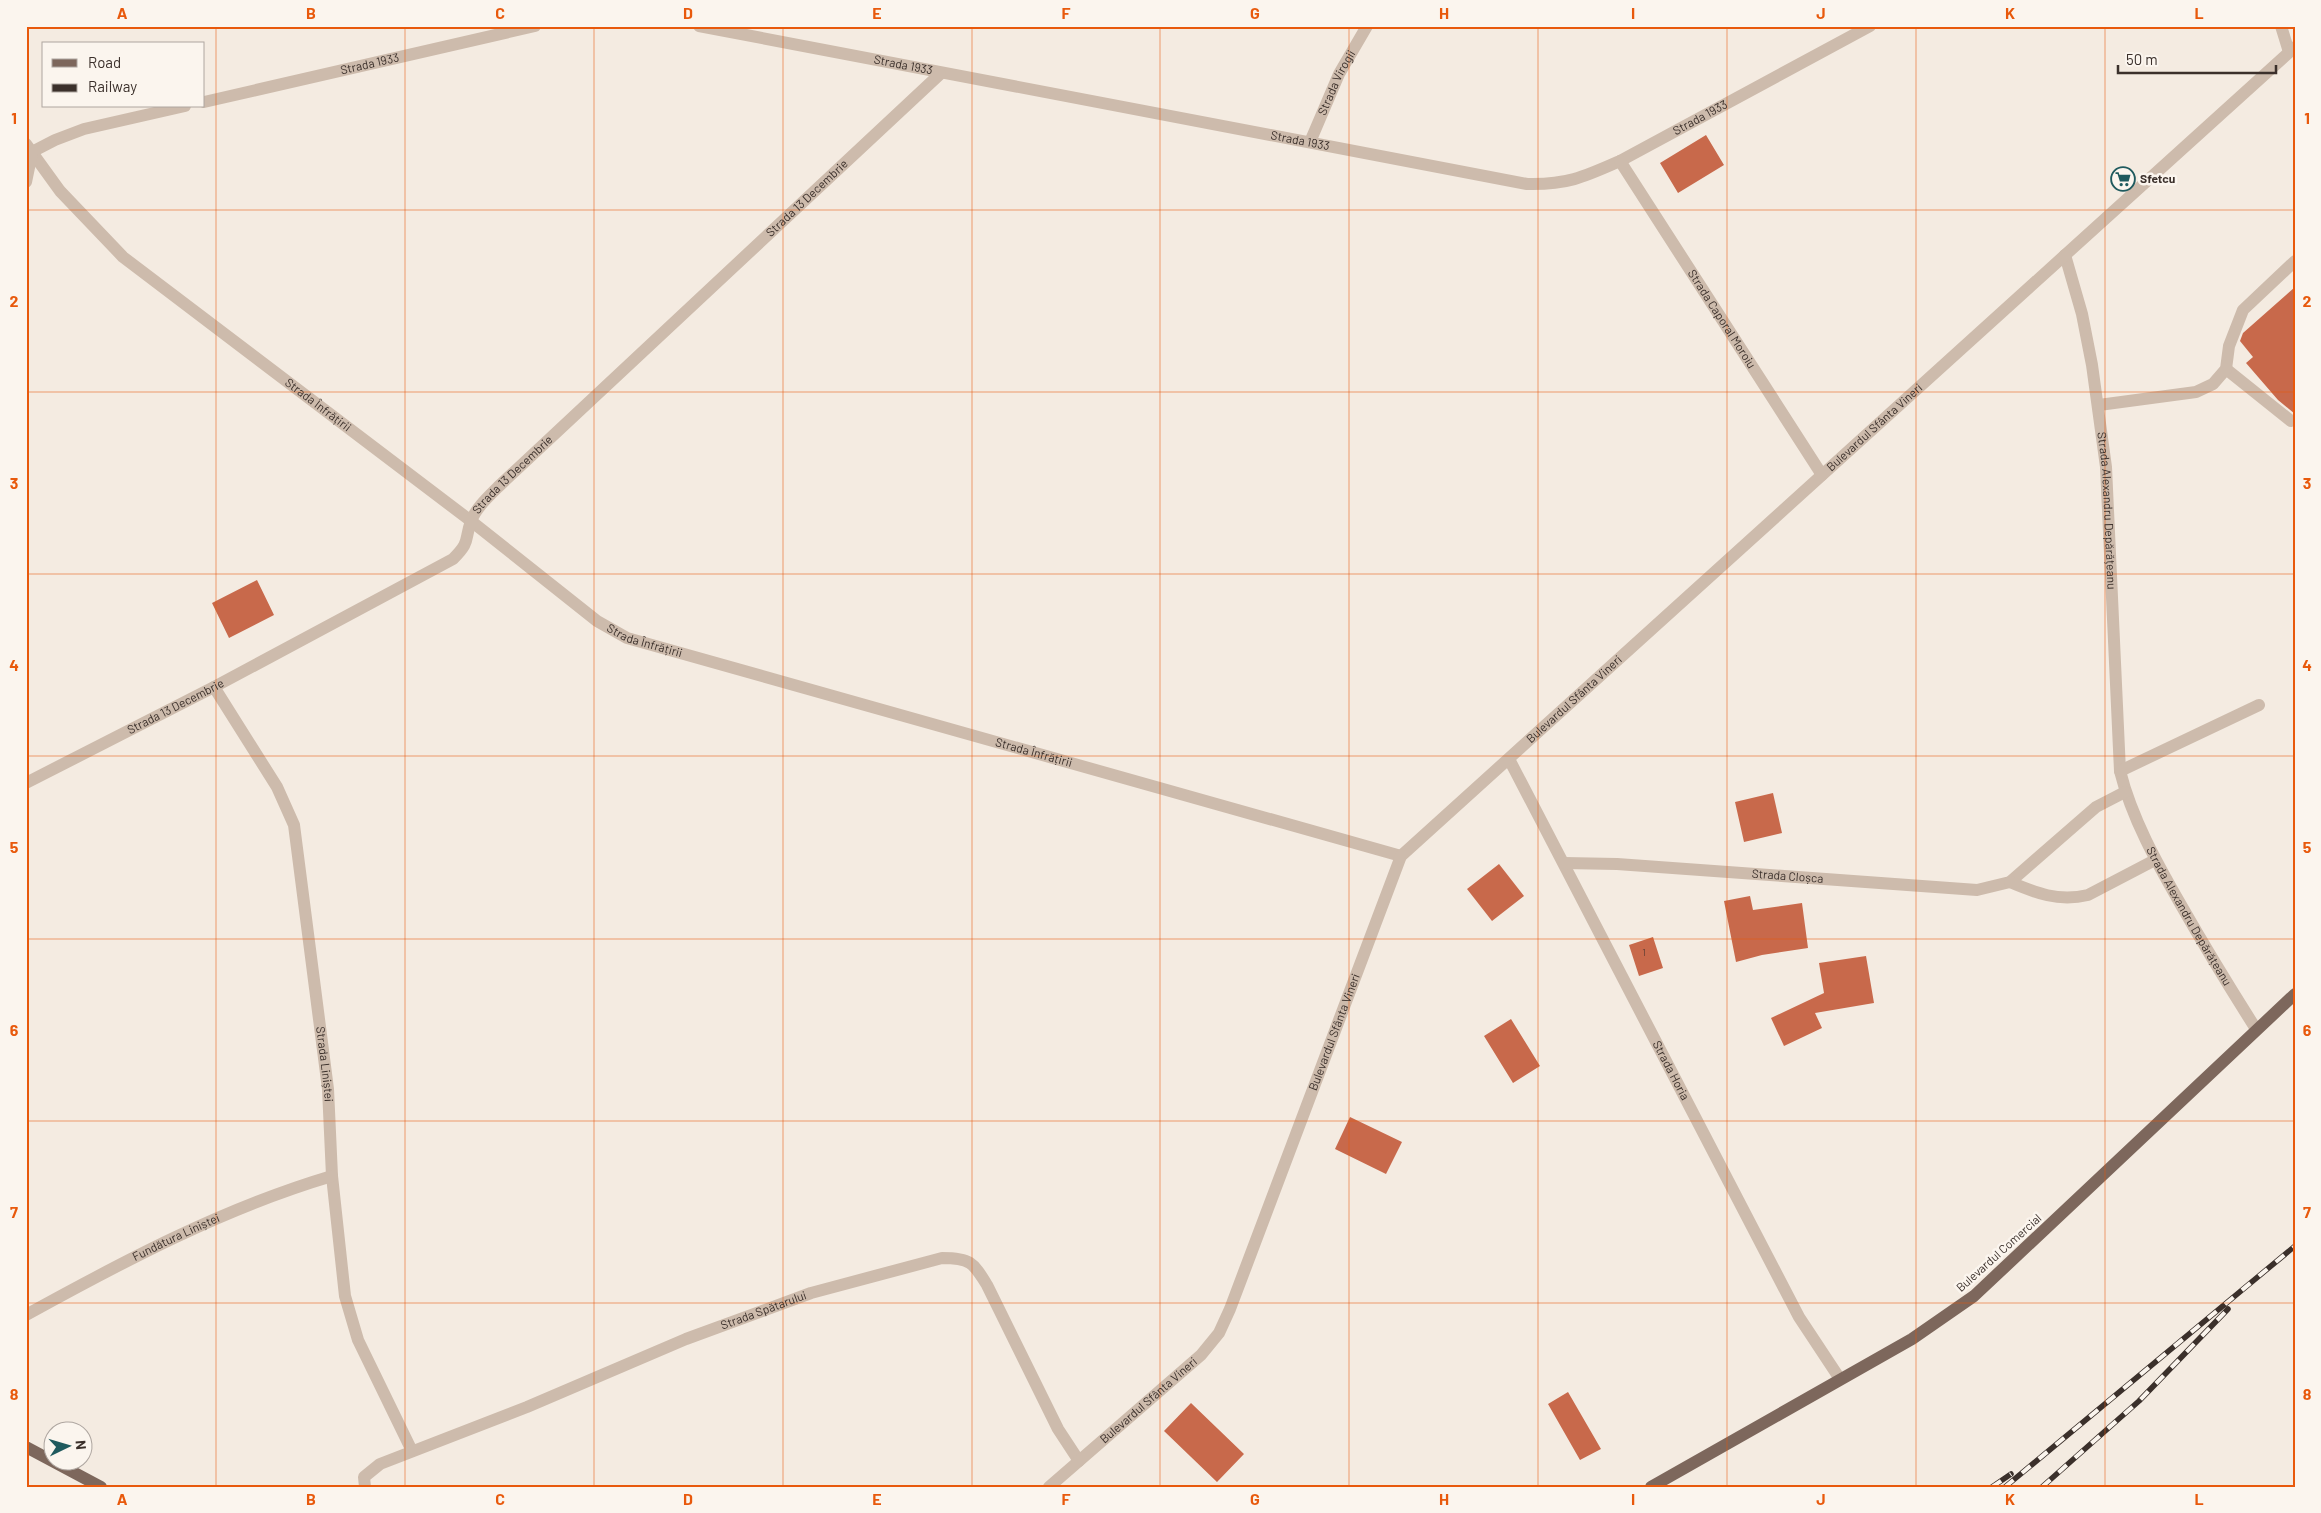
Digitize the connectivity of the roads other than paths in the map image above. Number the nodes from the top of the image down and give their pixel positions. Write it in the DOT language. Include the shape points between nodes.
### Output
graph roads {
  1 [pos="535,26"];
  2 [pos="699,26"];
  3 [pos="1367,26"];
  4 [pos="1870,26"];
  5 [pos="2280,26"];
  6 [pos="742,30"];
  7 [pos="2292,49"];
  8 [pos="940,74"];
  9 [pos="205,102"];
  10 [pos="176,108"];
  11 [pos="1310,142"];
  12 [pos="28,151"];
  13 [pos="1620,161"];
  14 [pos="26,182"];
  15 [pos="2065,255"];
  16 [pos="2295,261"];
  17 [pos="2226,369"];
  18 [pos="2099,405"];
  19 [pos="2291,422"];
  20 [pos="1822,475"];
  21 [pos="471,521"];
  22 [pos="214,687"];
  23 [pos="2259,705"];
  24 [pos="1509,759"];
  25 [pos="2120,771"];
  26 [pos="26,782"];
  27 [pos="2125,792"];
  28 [pos="1402,856"];
  29 [pos="2155,860"];
  30 [pos="1564,863"];
  31 [pos="2010,882"];
  32 [pos="2295,994"];
  33 [pos="2256,1029"];
  34 [pos="332,1176"];
  35 [pos="26,1315"];
  36 [pos="1840,1379"];
  37 [pos="26,1447"];
  38 [pos="412,1451"];
  39 [pos="1079,1461"];
  40 [pos="101,1487"];
  41 [pos="365,1487"];
  42 [pos="1049,1487"];
  43 [pos="1651,1487"];
  1 -- 9 [label="street, Strada 1933"];
  2 -- 6 [label="street, Strada 1933"];
  3 -- 11 [label="street, Strada Virogii" via="1339,74"];
  4 -- 13 [label="street, Strada 1933"];
  5 -- 7 [label="street"];
  6 -- 8 [label="street, Strada 1933"];
  7 -- 15 [label="street, Bulevardul Sfânta Vineri"];
  8 -- 11 [label="street, Strada 1933"];
  8 -- 21 [label="street, Strada 13 Decembrie" via="498,487 481,504"];
  10 -- 12 [label="street" via="84,129"];
  11 -- 13 [label="street, Strada 1933" via="1527,184 1554,185"];
  12 -- 14 [label="street"];
  12 -- 21 [label="street, Strada Înfrățirii" via="60,191 123,257"];
  13 -- 20 [label="street, Strada Caporal Moroiu"];
  15 -- 18 [label="street, Strada Alexandru Depărățeanu" via="2082,314"];
  15 -- 20 [label="street, Bulevardul Sfânta Vineri"];
  16 -- 17 [label="street" via="2243,310 2229,346"];
  17 -- 18 [label="street" via="2213,384 2196,392"];
  17 -- 19 [label="street"];
  18 -- 25 [label="street, Strada Alexandru Depărățeanu" via="2110,521"];
  20 -- 24 [label="street, Bulevardul Sfânta Vineri"];
  21 -- 22 [label="street, Strada 13 Decembrie" via="469,537 453,559"];
  21 -- 28 [label="street, Strada Înfrățirii" via="597,621 627,638"];
  22 -- 26 [label="street, Strada 13 Decembrie"];
  22 -- 34 [label="street, Strada Liniștei" via="277,787 294,825 328,1089"];
  23 -- 25 [label="street"];
  24 -- 28 [label="street, Bulevardul Sfânta Vineri"];
  24 -- 30 [label="street, Strada Horia"];
  25 -- 27 [label="street, Strada Alexandru Depărățeanu"];
  27 -- 29 [label="street, Strada Alexandru Depărățeanu"];
  27 -- 31 [label="street, Strada Cloșca" via="2096,807"];
  28 -- 39 [label="street, Bulevardul Sfânta Vineri" via="1219,1333 1201,1355"];
  29 -- 31 [label="street" via="2076,898 2040,895"];
  29 -- 33 [label="street, Strada Alexandru Depărățeanu"];
  30 -- 31 [label="street, Strada Cloșca" via="1977,890"];
  30 -- 36 [label="street, Strada Horia" via="1799,1316"];
  32 -- 33 [label="main road, Bulevardul Comercial"];
  33 -- 36 [label="main road, Bulevardul Comercial" via="1974,1296 1912,1339"];
  34 -- 35 [label="street, Fundătura Liniștei" via="216,1218 98,1275"];
  34 -- 38 [label="street, Strada Liniștei" via="345,1296 358,1340"];
  36 -- 43 [label="main road, Bulevardul Comercial"];
  37 -- 40 [label="main road"];
  38 -- 39 [label="street, Strada Spătarului" via="527,1407 686,1339 811,1293 942,1258 962,1258 976,1267 987,1285 1058,1430"];
  38 -- 41 [label="street, Strada Spătarului" via="380,1464 364,1477"];
  39 -- 42 [label="street, Bulevardul Sfânta Vineri"];
}
